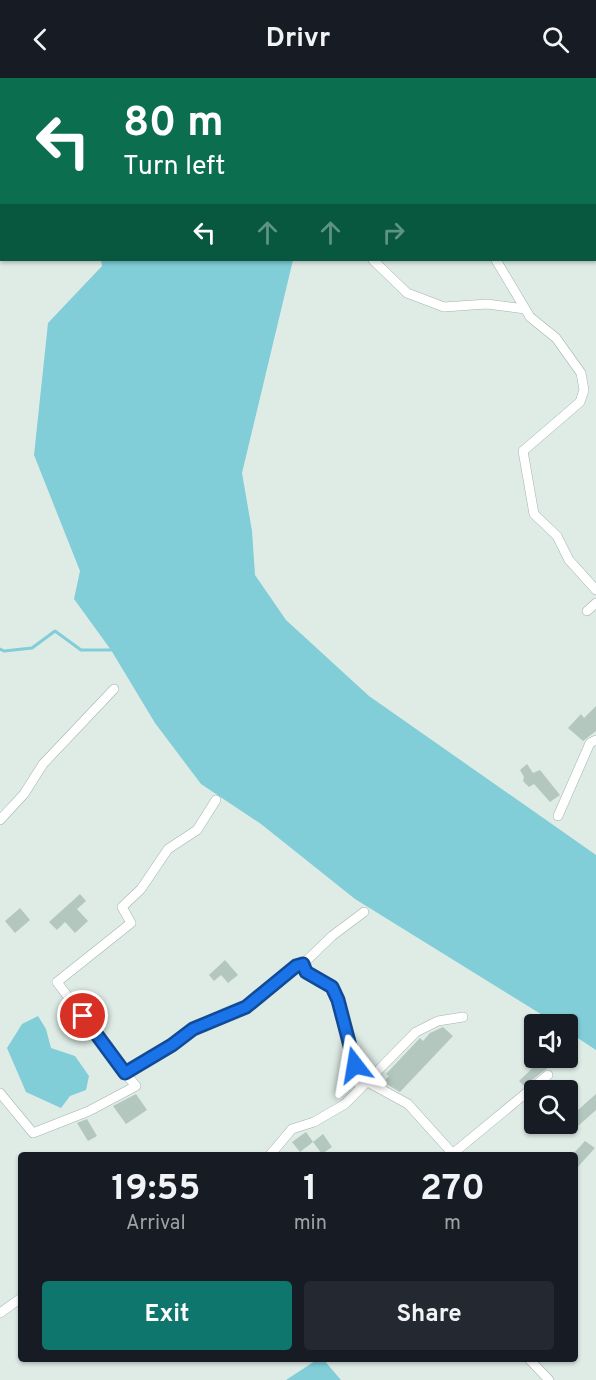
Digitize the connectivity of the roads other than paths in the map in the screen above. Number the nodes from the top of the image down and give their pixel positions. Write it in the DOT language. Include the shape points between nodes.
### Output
graph roads {
  1 [pos="375,261"];
  2 [pos="497,261"];
  3 [pos="525,309"];
  4 [pos="596,590"];
  5 [pos="596,603"];
  6 [pos="587,611"];
  7 [pos="114,689"];
  8 [pos="596,740"];
  9 [pos="216,800"];
  10 [pos="558,816"];
  11 [pos="0,820"];
  12 [pos="364,912"];
  13 [pos="303,964"];
  14 [pos="462,1017"];
  15 [pos="125,1073"];
  16 [pos="548,1075"];
  17 [pos="363,1084"];
  18 [pos="0,1093"];
  19 [pos="273,1152"];
  20 [pos="450,1152"];
  21 [pos="457,1152"];
  22 [pos="18,1300"];
  23 [pos="0,1313"];
  24 [pos="532,1362"];
  25 [pos="549,1380"];
  1 -- 3 [label="street" via="407,293 444,307 487,304"];
  2 -- 3 [label="street"];
  3 -- 4 [label="street" via="556,338 581,373 584,390 580,402 523,451 534,514 557,536 569,560"];
  5 -- 6 [label="street"];
  7 -- 11 [label="street" via="43,764 24,794"];
  8 -- 10 [label="street" via="590,743"];
  9 -- 15 [label="street" via="197,830 168,849 141,890 122,907 131,923 57,982"];
  12 -- 13 [label="street"];
  13 -- 15 [label="street" via="246,1007 193,1029"];
  13 -- 17 [label="street" via="306,972 332,987"];
  14 -- 17 [label="street" via="438,1021 416,1032"];
  15 -- 18 [label="street" via="136,1086 89,1111 33,1133"];
  16 -- 21 [label="street"];
  17 -- 19 [label="street" via="345,1104 314,1122 292,1129"];
  17 -- 20 [label="street" via="408,1104"];
  22 -- 23 [label="street"];
  24 -- 25 [label="street"];
}
